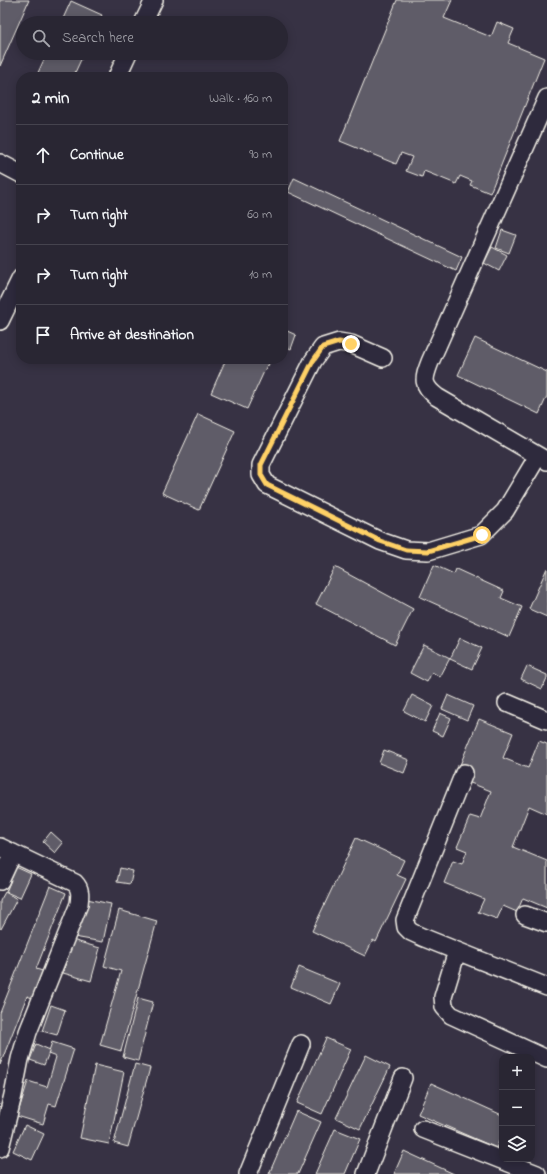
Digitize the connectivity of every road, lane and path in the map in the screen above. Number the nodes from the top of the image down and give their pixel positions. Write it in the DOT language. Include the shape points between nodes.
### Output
graph roads {
  1 [pos="154,0"];
  2 [pos="146,16"];
  3 [pos="125,60"];
  4 [pos="119,72"];
  5 [pos="547,98"];
  6 [pos="0,163"];
  7 [pos="16,171"];
  8 [pos="16,288"];
  9 [pos="0,321"];
  10 [pos="383,358"];
  11 [pos="543,459"];
  12 [pos="507,703"];
  13 [pos="547,720"];
  14 [pos="464,773"];
  15 [pos="7,850"];
  16 [pos="0,881"];
  17 [pos="525,915"];
  18 [pos="547,923"];
  19 [pos="457,951"];
  20 [pos="547,987"];
  21 [pos="301,1044"];
  22 [pos="547,1059"];
  23 [pos="403,1078"];
  24 [pos="423,1129"];
  25 [pos="0,1148"];
  26 [pos="547,1168"];
  27 [pos="248,1174"];
  28 [pos="366,1174"];
  29 [pos="537,1174"];
  30 [pos="544,1174"];
  1 -- 2 [label="street"];
  3 -- 4 [label="street"];
  5 -- 11 [label="street" via="430,362 425,382 428,390 437,397"];
  6 -- 7 [label="street"];
  8 -- 9 [label="street"];
  10 -- 11 [label="street" via="351,344 339,342 323,347 313,361 261,465 261,475 267,485 380,541 406,550 428,551 482,535 505,511"];
  12 -- 13 [label="street"];
  14 -- 19 [label="street" via="405,920 406,927 411,932"];
  15 -- 16 [label="street"];
  15 -- 25 [label="street" via="75,883 80,894 79,904 28,1032"];
  17 -- 18 [label="street"];
  19 -- 20 [label="street"];
  19 -- 22 [label="street" via="443,997 444,1007 451,1016"];
  21 -- 27 [label="street"];
  23 -- 28 [label="street"];
  24 -- 29 [label="street"];
  26 -- 30 [label="street"];
}
